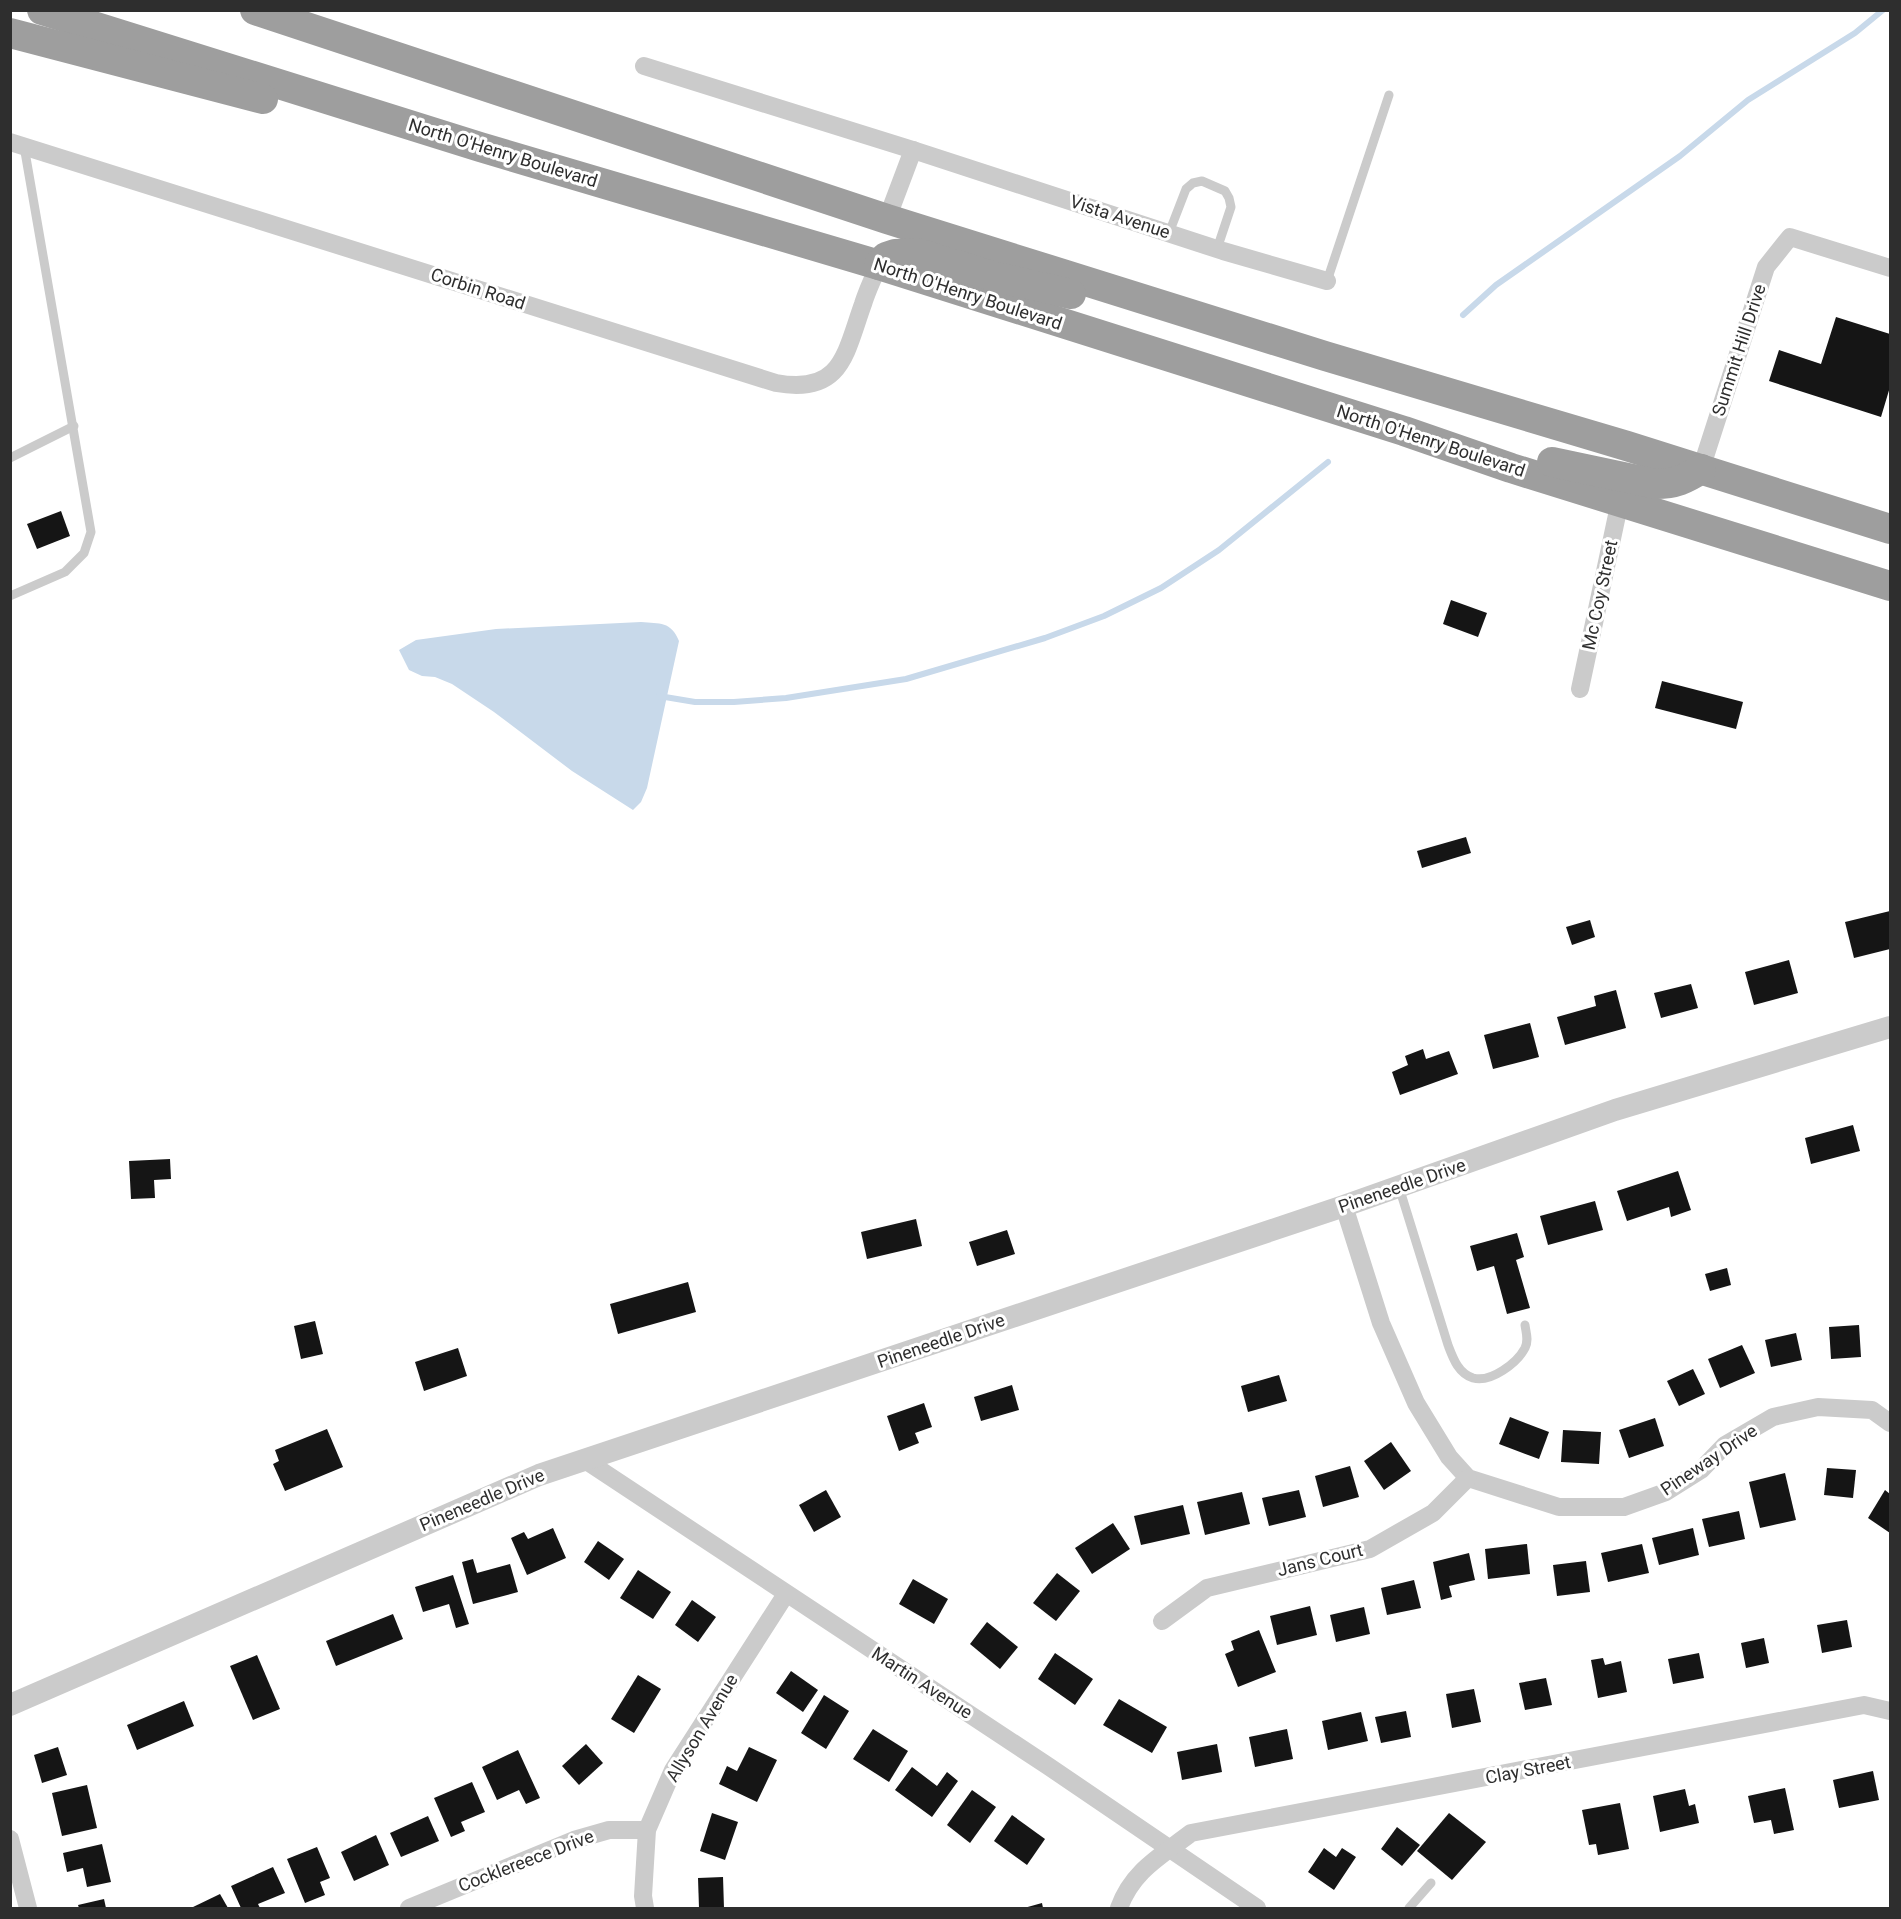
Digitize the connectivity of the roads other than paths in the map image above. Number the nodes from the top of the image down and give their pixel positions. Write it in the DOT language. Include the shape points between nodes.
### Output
graph roads {
  1 [pos="42,10"];
  2 [pos="255,10"];
  3 [pos="10,33"];
  4 [pos="644,66"];
  5 [pos="1389,95"];
  6 [pos="17,144"];
  7 [pos="480,147"];
  8 [pos="913,150"];
  9 [pos="887,219"];
  10 [pos="1168,233"];
  11 [pos="1217,249"];
  12 [pos="879,265"];
  13 [pos="1890,268"];
  14 [pos="1328,281"];
  15 [pos="1227,326"];
  16 [pos="74,426"];
  17 [pos="1404,431"];
  18 [pos="10,458"];
  19 [pos="1701,469"];
  20 [pos="1620,501"];
  21 [pos="1890,530"];
  22 [pos="1890,586"];
  23 [pos="10,596"];
  24 [pos="1580,689"];
  25 [pos="1890,1027"];
  26 [pos="1399,1187"];
  27 [pos="1344,1206"];
  28 [pos="1525,1325"];
  29 [pos="1890,1422"];
  30 [pos="585,1460"];
  31 [pos="1468,1478"];
  32 [pos="786,1594"];
  33 [pos="1162,1622"];
  34 [pos="10,1705"];
  35 [pos="1890,1711"];
  36 [pos="647,1830"];
  37 [pos="10,1839"];
  38 [pos="1170,1850"];
  39 [pos="1431,1882"];
  40 [pos="28,1908"];
  41 [pos="409,1908"];
  42 [pos="645,1908"];
  43 [pos="1119,1908"];
  44 [pos="1257,1908"];
  45 [pos="1409,1908"];
  1 -- 7 [label="highway, North O'Henry Boulevard"];
  2 -- 9 [label="highway"];
  3 -- 7 [label="highway" via="291,106"];
  4 -- 8 [label="street, Vista Avenue"];
  5 -- 14 [label="lane"];
  6 -- 12 [label="street, Corbin Road" via="793,386 819,382 840,364"];
  6 -- 16 [label="lane"];
  7 -- 12 [label="highway, North O'Henry Boulevard"];
  8 -- 9 [label="street"];
  8 -- 10 [label="street, Vista Avenue"];
  9 -- 15 [label="highway"];
  10 -- 11 [label="street, Vista Avenue"];
  10 -- 11 [label="lane" via="1186,189 1202,182 1225,191 1229,198 1231,207"];
  11 -- 14 [label="street, Vista Avenue"];
  12 -- 15 [label="highway" via="895,254 918,253 1033,286"];
  12 -- 17 [label="highway, North O'Henry Boulevard"];
  13 -- 19 [label="street, Summit Hill Drive" via="1790,237 1766,267"];
  15 -- 19 [label="highway"];
  16 -- 18 [label="lane"];
  16 -- 23 [label="lane" via="91,532 84,553 65,572"];
  17 -- 19 [label="highway" via="1656,484 1686,480"];
  17 -- 20 [label="highway, North O'Henry Boulevard"];
  19 -- 21 [label="highway"];
  20 -- 22 [label="highway, North O'Henry Boulevard"];
  20 -- 24 [label="street, Mc Coy Street"];
  25 -- 26 [label="street, Pineneedle Drive" via="1615,1110"];
  26 -- 27 [label="street, Pineneedle Drive"];
  26 -- 28 [label="lane" via="1456,1365 1478,1378 1506,1369 1525,1349"];
  27 -- 30 [label="street, Pineneedle Drive"];
  27 -- 31 [label="street" via="1381,1323 1416,1403 1449,1457"];
  29 -- 31 [label="street, Pineway Drive" via="1872,1410 1818,1407 1773,1417 1725,1445 1701,1470 1666,1492 1624,1507 1559,1507"];
  30 -- 32 [label="street, Martin Avenue"];
  30 -- 34 [label="street, Pineneedle Drive" via="539,1475"];
  31 -- 33 [label="street, Jans Court" via="1432,1513 1370,1549 1207,1588"];
  32 -- 36 [label="street, Allyson Avenue" via="673,1770"];
  32 -- 38 [label="street, Martin Avenue"];
  35 -- 38 [label="street, Clay Street" via="1864,1705 1191,1833"];
  36 -- 41 [label="street, Cocklereece Drive" via="609,1830 574,1840"];
  36 -- 42 [label="street, Allyson Avenue"];
  37 -- 40 [label="street"];
  38 -- 43 [label="street, Clay Street" via="1143,1868"];
  38 -- 44 [label="street, Martin Avenue"];
  39 -- 45 [label="lane"];
}
